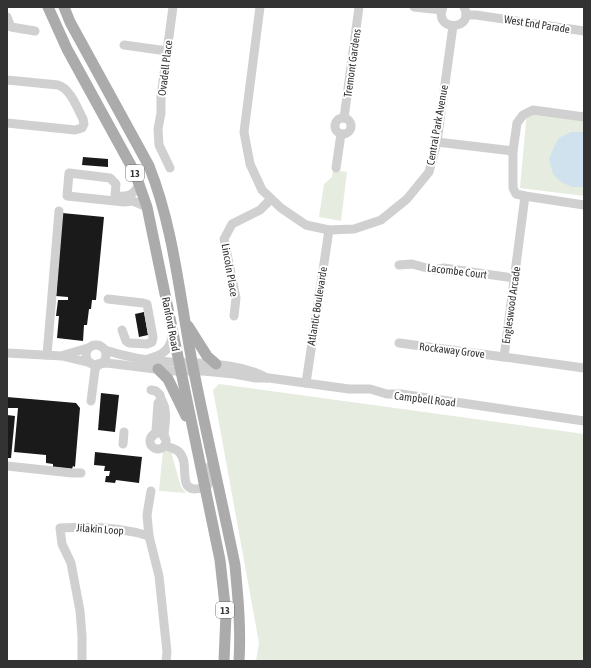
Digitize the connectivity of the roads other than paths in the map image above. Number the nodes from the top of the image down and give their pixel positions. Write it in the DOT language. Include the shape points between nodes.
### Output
graph roads {
  1 [pos="48,7"];
  2 [pos="64,7"];
  3 [pos="173,7"];
  4 [pos="260,7"];
  5 [pos="359,7"];
  6 [pos="414,7"];
  7 [pos="443,9"];
  8 [pos="465,11"];
  9 [pos="7,17"];
  10 [pos="453,26"];
  11 [pos="35,31"];
  12 [pos="584,31"];
  13 [pos="124,45"];
  14 [pos="167,51"];
  15 [pos="7,80"];
  16 [pos="584,117"];
  17 [pos="7,123"];
  18 [pos="437,142"];
  19 [pos="512,151"];
  20 [pos="170,168"];
  21 [pos="336,168"];
  22 [pos="140,184"];
  23 [pos="525,196"];
  24 [pos="271,199"];
  25 [pos="584,205"];
  26 [pos="147,207"];
  27 [pos="58,211"];
  28 [pos="329,230"];
  29 [pos="399,266"];
  30 [pos="514,278"];
  31 [pos="108,299"];
  32 [pos="234,316"];
  33 [pos="184,319"];
  34 [pos="122,330"];
  35 [pos="172,330"];
  36 [pos="399,343"];
  37 [pos="88,348"];
  38 [pos="105,350"];
  39 [pos="8,352"];
  40 [pos="47,354"];
  41 [pos="62,356"];
  42 [pos="504,357"];
  43 [pos="145,360"];
  44 [pos="216,364"];
  45 [pos="94,365"];
  46 [pos="179,367"];
  47 [pos="193,367"];
  48 [pos="584,368"];
  49 [pos="158,369"];
  50 [pos="267,378"];
  51 [pos="306,382"];
  52 [pos="151,390"];
  53 [pos="161,400"];
  54 [pos="91,401"];
  55 [pos="584,421"];
  56 [pos="193,428"];
  57 [pos="124,432"];
  58 [pos="164,441"];
  59 [pos="123,444"];
  60 [pos="151,445"];
  61 [pos="211,452"];
  62 [pos="7,466"];
  63 [pos="81,473"];
  64 [pos="205,488"];
  65 [pos="151,491"];
  66 [pos="149,536"];
  67 [pos="82,661"];
  68 [pos="166,661"];
  69 [pos="224,661"];
  70 [pos="239,661"];
  1 -- 22 [label="main road, Ranford Road / 13" via="67,49"];
  2 -- 33 [label="main road, Ranford Road / 13" via="145,158 157,188 167,226"];
  3 -- 14 [label="street, Ovadell Place"];
  4 -- 24 [label="street, Central Park Avenue" via="244,132 250,164 262,190"];
  5 -- 21 [label="street, Tremont Gardens" via="344,118 338,119 334,126 336,132 341,134"];
  6 -- 7 [label="street"];
  7 -- 10 [label="street" via="442,19"];
  8 -- 10 [label="street, West End Parade" via="463,22"];
  8 -- 12 [label="street, West End Parade" via="476,15"];
  9 -- 11 [label="street" via="11,27"];
  10 -- 18 [label="street, Central Park Avenue"];
  13 -- 14 [label="street"];
  14 -- 20 [label="street, Ovadell Place" via="158,129 159,145"];
  15 -- 17 [label="street" via="63,86 84,124 82,128 74,130"];
  16 -- 19 [label="street" via="534,110 523,115 517,123"];
  18 -- 19 [label="street"];
  18 -- 28 [label="street, Central Park Avenue" via="429,172 407,199 381,220 354,230"];
  19 -- 23 [label="street" via="513,188 516,194"];
  22 -- 26 [label="main road, Ranford Road / 13"];
  22 -- 26 [label="street" via="127,196 115,196 116,184 110,178 69,173 67,196 133,201"];
  23 -- 25 [label="street"];
  23 -- 30 [label="street, Engleswood Arcade"];
  24 -- 28 [label="street, Central Park Avenue" via="306,225"];
  24 -- 32 [label="street, Lincoln Place" via="260,210 232,224 224,239 236,298"];
  26 -- 35 [label="main road, Ranford Road / 13"];
  27 -- 40 [label="street"];
  28 -- 51 [label="street, Atlantic Boulevarde"];
  29 -- 30 [label="street, Lacombe Court" via="412,264 434,270 444,268"];
  30 -- 42 [label="street, Engleswood Arcade"];
  31 -- 34 [label="street" via="147,304 152,342 148,344 126,341"];
  33 -- 44 [label="main road" via="207,356"];
  33 -- 47 [label="main road, Ranford Road / 13"];
  35 -- 43 [label="street" via="170,347 159,355"];
  35 -- 46 [label="main road, Ranford Road / 13"];
  36 -- 42 [label="street, Rockaway Grove"];
  37 -- 38 [label="street" via="97,345"];
  37 -- 41 [label="street, Campbell Road"];
  37 -- 45 [label="street" via="86,358"];
  38 -- 43 [label="street, Campbell Road"];
  38 -- 45 [label="street" via="104,360"];
  39 -- 40 [label="street, Campbell Road"];
  40 -- 41 [label="street, Campbell Road"];
  41 -- 45 [label="street, Campbell Road"];
  42 -- 48 [label="street, Engleswood Arcade"];
  43 -- 46 [label="street, Campbell Road"];
  44 -- 47 [label="street, Campbell Road"];
  44 -- 50 [label="street, Campbell Road" via="255,371"];
  45 -- 49 [label="street, Campbell Road" via="107,363"];
  45 -- 54 [label="street" via="95,383"];
  46 -- 47 [label="street, Campbell Road"];
  46 -- 49 [label="street, Campbell Road"];
  46 -- 56 [label="main road, Ranford Road / 13"];
  47 -- 50 [label="street, Campbell Road"];
  47 -- 61 [label="main road, Ranford Road / 13"];
  49 -- 56 [label="main road" via="168,379"];
  50 -- 51 [label="street, Campbell Road"];
  51 -- 55 [label="street, Campbell Road"];
  52 -- 53 [label="street" via="160,395"];
  53 -- 58 [label="street" via="166,411"];
  53 -- 60 [label="street" via="158,403 156,431"];
  56 -- 64 [label="main road, Ranford Road / 13"];
  57 -- 59 [label="street"];
  58 -- 60 [label="street" via="159,449"];
  58 -- 60 [label="street" via="160,434"];
  58 -- 64 [label="street" via="183,458 186,484 191,489"];
  61 -- 64 [label="street" via="208,462 211,478"];
  61 -- 70 [label="main road, Ranford Road / 13" via="238,591"];
  62 -- 63 [label="street"];
  64 -- 69 [label="main road, Ranford Road / 13" via="220,560 226,614"];
  65 -- 66 [label="street" via="147,515"];
  66 -- 67 [label="street, Jilakin Loop" via="131,531 80,526 60,528 62,544 71,563 80,611"];
  66 -- 68 [label="street" via="159,576"];
}
